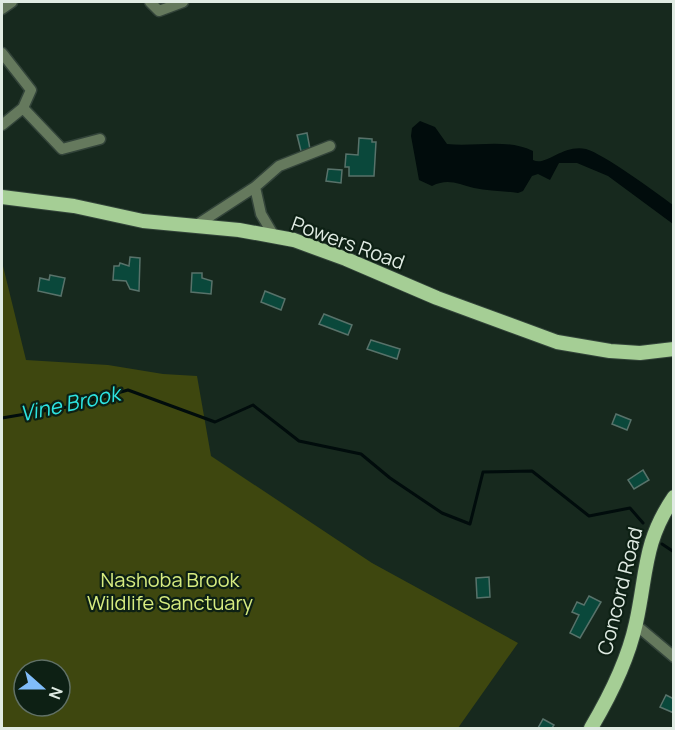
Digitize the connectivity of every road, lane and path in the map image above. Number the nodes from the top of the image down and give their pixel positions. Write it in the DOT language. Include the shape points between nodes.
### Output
graph roads {
  1 [pos="12,2"];
  2 [pos="150,2"];
  3 [pos="183,2"];
  4 [pos="2,9"];
  5 [pos="2,53"];
  6 [pos="23,108"];
  7 [pos="2,125"];
  8 [pos="100,138"];
  9 [pos="330,146"];
  10 [pos="255,187"];
  11 [pos="2,197"];
  12 [pos="194,227"];
  13 [pos="274,236"];
  14 [pos="674,349"];
  15 [pos="674,497"];
  16 [pos="636,625"];
  17 [pos="674,657"];
  18 [pos="591,729"];
  1 -- 4 [label="street"];
  2 -- 3 [label="street" via="159,11"];
  5 -- 6 [label="street" via="31,90"];
  6 -- 7 [label="street"];
  6 -- 8 [label="street" via="62,149"];
  9 -- 10 [label="street" via="279,166"];
  10 -- 12 [label="street"];
  10 -- 13 [label="street" via="261,214"];
  11 -- 12 [label="main road, Powers Road"];
  12 -- 13 [label="main road, Powers Road"];
  13 -- 14 [label="main road, Powers Road" via="338,256 556,342 641,353"];
  15 -- 16 [label="main road, Concord Road" via="649,545"];
  16 -- 17 [label="street"];
  16 -- 18 [label="main road, Concord Road" via="615,682"];
}
